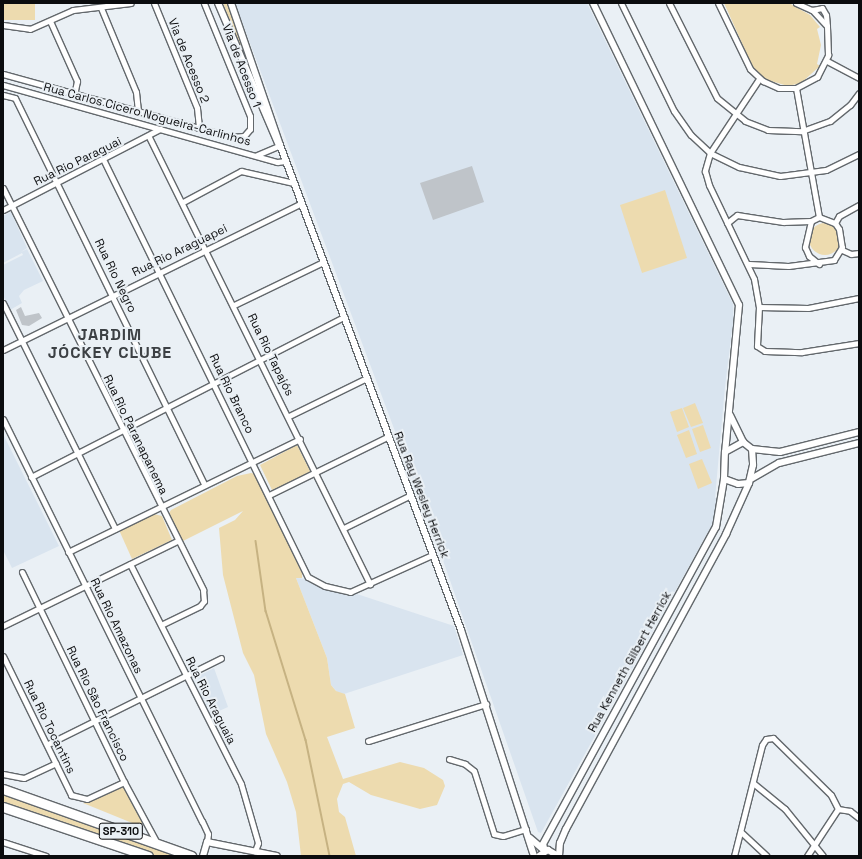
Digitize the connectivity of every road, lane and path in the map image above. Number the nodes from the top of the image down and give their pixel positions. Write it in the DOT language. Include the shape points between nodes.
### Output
graph roads {
  1 [pos="131,3"];
  2 [pos="154,3"];
  3 [pos="204,3"];
  4 [pos="218,3"];
  5 [pos="231,3"];
  6 [pos="593,3"];
  7 [pos="621,3"];
  8 [pos="669,3"];
  9 [pos="718,3"];
  10 [pos="796,3"];
  11 [pos="822,6"];
  12 [pos="101,8"];
  13 [pos="812,10"];
  14 [pos="50,21"];
  15 [pos="3,25"];
  16 [pos="826,26"];
  17 [pos="827,60"];
  18 [pos="3,74"];
  19 [pos="859,78"];
  20 [pos="759,79"];
  21 [pos="3,86"];
  22 [pos="796,88"];
  23 [pos="17,90"];
  24 [pos="859,93"];
  25 [pos="3,95"];
  26 [pos="74,95"];
  27 [pos="15,98"];
  28 [pos="138,112"];
  29 [pos="735,114"];
  30 [pos="200,128"];
  31 [pos="160,129"];
  32 [pos="802,131"];
  33 [pos="149,137"];
  34 [pos="280,145"];
  35 [pos="710,153"];
  36 [pos="859,154"];
  37 [pos="256,155"];
  38 [pos="104,161"];
  39 [pos="286,161"];
  40 [pos="810,174"];
  41 [pos="58,183"];
  42 [pos="294,183"];
  43 [pos="3,188"];
  44 [pos="183,202"];
  45 [pos="302,203"];
  46 [pos="859,205"];
  47 [pos="12,206"];
  48 [pos="3,210"];
  49 [pos="819,217"];
  50 [pos="811,221"];
  51 [pos="727,223"];
  52 [pos="835,223"];
  53 [pos="206,250"];
  54 [pos="842,250"];
  55 [pos="859,253"];
  56 [pos="323,262"];
  57 [pos="749,264"];
  58 [pos="819,264"];
  59 [pos="160,273"];
  60 [pos="113,295"];
  61 [pos="859,298"];
  62 [pos="3,303"];
  63 [pos="234,305"];
  64 [pos="759,307"];
  65 [pos="344,317"];
  66 [pos="67,319"];
  67 [pos="21,340"];
  68 [pos="859,343"];
  69 [pos="3,350"];
  70 [pos="261,361"];
  71 [pos="367,378"];
  72 [pos="215,385"];
  73 [pos="168,407"];
  74 [pos="729,414"];
  75 [pos="289,416"];
  76 [pos="3,419"];
  77 [pos="123,430"];
  78 [pos="859,432"];
  79 [pos="387,437"];
  80 [pos="300,439"];
  81 [pos="743,442"];
  82 [pos="859,442"];
  83 [pos="752,449"];
  84 [pos="725,452"];
  85 [pos="76,453"];
  86 [pos="253,462"];
  87 [pos="317,473"];
  88 [pos="31,477"];
  89 [pos="724,479"];
  90 [pos="750,481"];
  91 [pos="205,485"];
  92 [pos="269,495"];
  93 [pos="409,496"];
  94 [pos="160,507"];
  95 [pos="344,528"];
  96 [pos="115,529"];
  97 [pos="178,541"];
  98 [pos="68,552"];
  99 [pos="432,555"];
  100 [pos="130,564"];
  101 [pos="22,572"];
  102 [pos="370,584"];
  103 [pos="84,586"];
  104 [pos="40,608"];
  105 [pos="161,625"];
  106 [pos="3,626"];
  107 [pos="3,656"];
  108 [pos="221,658"];
  109 [pos="185,675"];
  110 [pos="140,698"];
  111 [pos="486,704"];
  112 [pos="95,721"];
  113 [pos="368,741"];
  114 [pos="48,744"];
  115 [pos="449,759"];
  116 [pos="56,763"];
  117 [pos="3,774"];
  118 [pos="124,782"];
  119 [pos="753,783"];
  120 [pos="3,789"];
  121 [pos="3,807"];
  122 [pos="838,809"];
  123 [pos="859,818"];
  124 [pos="527,831"];
  125 [pos="741,832"];
  126 [pos="3,842"];
  127 [pos="207,842"];
  128 [pos="158,844"];
  129 [pos="815,844"];
  130 [pos="545,850"];
  131 [pos="255,851"];
  132 [pos="46,856"];
  133 [pos="148,856"];
  134 [pos="191,856"];
  135 [pos="203,856"];
  136 [pos="277,856"];
  137 [pos="534,856"];
  138 [pos="539,856"];
  139 [pos="558,856"];
  140 [pos="734,856"];
  141 [pos="767,856"];
  142 [pos="807,856"];
  143 [pos="823,856"];
  1 -- 12 [label="street"];
  2 -- 30 [label="street, Via de Acesso 2" via="197,108"];
  3 -- 30 [label="street, Via de Acesso 1" via="250,116 250,129 244,136 231,137"];
  4 -- 34 [label="street, Rua Ray Wesley Herrick" via="274,139"];
  5 -- 34 [label="street, Rua Ray Wesley Herrick"];
  6 -- 74 [label="street, Rua Kenneth Gilbert Herrick" via="736,298 739,325"];
  7 -- 35 [label="street" via="674,111 691,135"];
  8 -- 29 [label="street" via="710,85"];
  9 -- 20 [label="street" via="747,64"];
  10 -- 13 [label="street"];
  11 -- 13 [label="street"];
  11 -- 16 [label="street"];
  12 -- 14 [label="street" via="73,10"];
  12 -- 28 [label="street" via="136,92"];
  13 -- 16 [label="street"];
  14 -- 15 [label="street" via="30,29"];
  14 -- 26 [label="street" via="76,81"];
  16 -- 17 [label="street"];
  17 -- 19 [label="street"];
  17 -- 22 [label="street" via="817,77"];
  18 -- 26 [label="street"];
  20 -- 22 [label="street" via="779,88"];
  20 -- 29 [label="street"];
  21 -- 23 [label="street, Rua Carlos Cicero Nogueira-Carlinhos"];
  22 -- 32 [label="street"];
  23 -- 27 [label="street"];
  23 -- 31 [label="street, Rua Carlos Cicero Nogueira-Carlinhos"];
  24 -- 32 [label="street" via="850,105 830,121"];
  25 -- 27 [label="street"];
  26 -- 28 [label="street"];
  27 -- 41 [label="street, Rua Rio Negro"];
  28 -- 30 [label="street"];
  29 -- 32 [label="street" via="768,130"];
  29 -- 35 [label="street"];
  31 -- 33 [label="street, Rua Rio Paraguai"];
  31 -- 37 [label="street, Rua Carlos Cicero Nogueira-Carlinhos"];
  32 -- 40 [label="street"];
  33 -- 38 [label="street, Rua Rio Paraguai"];
  33 -- 44 [label="street, Rua Rio Tapajós"];
  34 -- 37 [label="street"];
  34 -- 39 [label="street, Rua Ray Wesley Herrick"];
  35 -- 40 [label="street" via="759,173 780,176"];
  35 -- 51 [label="street" via="706,178"];
  36 -- 40 [label="street" via="840,165"];
  37 -- 39 [label="street, Rua Carlos Cicero Nogueira-Carlinhos" via="277,162"];
  38 -- 41 [label="street, Rua Rio Paraguai"];
  38 -- 59 [label="street, Rua Rio Branco"];
  39 -- 42 [label="street, Rua Ray Wesley Herrick"];
  40 -- 49 [label="street"];
  41 -- 47 [label="street, Rua Rio Paraguai"];
  41 -- 60 [label="street, Rua Rio Negro"];
  42 -- 44 [label="street" via="241,172"];
  42 -- 45 [label="street, Rua Ray Wesley Herrick"];
  43 -- 47 [label="street, Rua Rio Paranapanema"];
  44 -- 53 [label="street, Rua Rio Tapajós"];
  45 -- 53 [label="street, Rua Rio Araguapei"];
  45 -- 56 [label="street, Rua Ray Wesley Herrick"];
  46 -- 52 [label="street" via="839,216"];
  47 -- 48 [label="street, Rua Rio Paraguai"];
  47 -- 66 [label="street, Rua Rio Paranapanema"];
  49 -- 50 [label="street"];
  49 -- 52 [label="street"];
  50 -- 51 [label="street" via="770,221 737,215"];
  50 -- 58 [label="street" via="805,246 809,256"];
  51 -- 57 [label="street"];
  52 -- 54 [label="street" via="841,234"];
  53 -- 59 [label="street, Rua Rio Araguapei"];
  53 -- 63 [label="street, Rua Rio Tapajós"];
  54 -- 55 [label="street" via="851,254"];
  54 -- 58 [label="street" via="834,260"];
  56 -- 63 [label="street"];
  56 -- 65 [label="street, Rua Ray Wesley Herrick"];
  57 -- 58 [label="street"];
  57 -- 64 [label="street"];
  59 -- 60 [label="street, Rua Rio Araguapei"];
  59 -- 72 [label="street, Rua Rio Branco"];
  60 -- 66 [label="street, Rua Rio Araguapei"];
  60 -- 73 [label="street, Rua Rio Negro"];
  61 -- 64 [label="street" via="808,308"];
  62 -- 67 [label="street"];
  63 -- 70 [label="street, Rua Rio Tapajós"];
  64 -- 68 [label="street" via="756,341 761,350 802,352"];
  65 -- 70 [label="street"];
  65 -- 71 [label="street, Rua Ray Wesley Herrick"];
  66 -- 67 [label="street, Rua Rio Araguapei"];
  66 -- 77 [label="street, Rua Rio Paranapanema"];
  67 -- 69 [label="street, Rua Rio Araguapei"];
  67 -- 85 [label="street"];
  70 -- 72 [label="street"];
  70 -- 75 [label="street, Rua Rio Tapajós"];
  71 -- 75 [label="street"];
  71 -- 79 [label="street, Rua Ray Wesley Herrick"];
  72 -- 73 [label="street"];
  72 -- 86 [label="street, Rua Rio Branco"];
  73 -- 77 [label="street"];
  73 -- 91 [label="street, Rua Rio Negro"];
  74 -- 81 [label="street"];
  74 -- 84 [label="street, Rua Kenneth Gilbert Herrick"];
  75 -- 80 [label="street, Rua Rio Tapajós"];
  76 -- 88 [label="street, Rua Rio Amazonas"];
  77 -- 85 [label="street"];
  77 -- 94 [label="street, Rua Rio Paranapanema"];
  78 -- 83 [label="street" via="780,452"];
  79 -- 87 [label="street"];
  79 -- 93 [label="street, Rua Ray Wesley Herrick"];
  80 -- 86 [label="street"];
  80 -- 87 [label="street, Rua Rio Tapajós"];
  81 -- 83 [label="street"];
  81 -- 84 [label="street"];
  82 -- 90 [label="street" via="779,463"];
  83 -- 90 [label="street"];
  84 -- 89 [label="street, Rua Kenneth Gilbert Herrick"];
  85 -- 88 [label="street"];
  85 -- 96 [label="street"];
  86 -- 91 [label="street"];
  86 -- 92 [label="street, Rua Rio Branco"];
  87 -- 92 [label="street"];
  87 -- 95 [label="street, Rua Rio Tapajós"];
  88 -- 98 [label="street, Rua Rio Amazonas"];
  89 -- 90 [label="street" via="738,484"];
  89 -- 130 [label="street, Rua Kenneth Gilbert Herrick" via="716,527 543,844"];
  90 -- 139 [label="street" via="707,570 566,829"];
  91 -- 94 [label="street"];
  92 -- 102 [label="street, Rua Rio Branco" via="312,581 350,592"];
  93 -- 95 [label="street"];
  93 -- 99 [label="street, Rua Ray Wesley Herrick"];
  94 -- 96 [label="street"];
  94 -- 97 [label="street, Rua Rio Paranapanema"];
  95 -- 102 [label="street, Rua Rio Tapajós"];
  96 -- 98 [label="street"];
  97 -- 100 [label="street"];
  97 -- 105 [label="street, Rua Rio Paranapanema" via="203,590 203,603"];
  98 -- 103 [label="street, Rua Rio Amazonas"];
  99 -- 102 [label="street, Rua Rio Branco"];
  99 -- 111 [label="street, Rua Ray Wesley Herrick"];
  100 -- 103 [label="street"];
  100 -- 105 [label="street, Rua Rio Araguaia"];
  101 -- 104 [label="street, Rua Rio São Francisco"];
  103 -- 104 [label="street"];
  103 -- 110 [label="street, Rua Rio Amazonas"];
  104 -- 106 [label="street"];
  104 -- 112 [label="street, Rua Rio São Francisco"];
  105 -- 109 [label="street, Rua Rio Araguaia"];
  107 -- 114 [label="street, Rua Rio Tocantins"];
  108 -- 109 [label="street"];
  109 -- 110 [label="street"];
  109 -- 131 [label="street, Rua Rio Araguaia" via="246,796 258,843"];
  110 -- 112 [label="street"];
  110 -- 127 [label="street, Rua Rio Amazonas" via="202,821 208,834"];
  111 -- 113 [label="street"];
  111 -- 124 [label="street, Rua Ray Wesley Herrick"];
  112 -- 114 [label="street"];
  112 -- 118 [label="street, Rua Rio São Francisco"];
  114 -- 116 [label="street, Rua Rio Tocantins"];
  115 -- 124 [label="street" via="465,764 474,771 494,834 503,836"];
  116 -- 117 [label="street" via="34,776"];
  116 -- 118 [label="street, Rua Rio Tocantins" via="71,795 84,800"];
  118 -- 128 [label="street, Rua Rio São Francisco"];
  119 -- 122 [label="street" via="762,744 766,739 773,738 831,794"];
  119 -- 125 [label="street"];
  119 -- 129 [label="street" via="785,809"];
  120 -- 128 [label="highway, SP-310"];
  121 -- 133 [label="highway, SP-310"];
  122 -- 123 [label="street" via="850,811"];
  122 -- 129 [label="street"];
  124 -- 130 [label="street" via="535,845"];
  124 -- 137 [label="street, Rua Ray Wesley Herrick"];
  125 -- 140 [label="street"];
  125 -- 141 [label="street"];
  126 -- 132 [label="street"];
  127 -- 131 [label="street"];
  127 -- 135 [label="street"];
  128 -- 134 [label="highway, SP-310"];
  129 -- 142 [label="street"];
  129 -- 143 [label="street"];
  130 -- 138 [label="street"];
  130 -- 139 [label="street"];
  131 -- 136 [label="street"];
}
